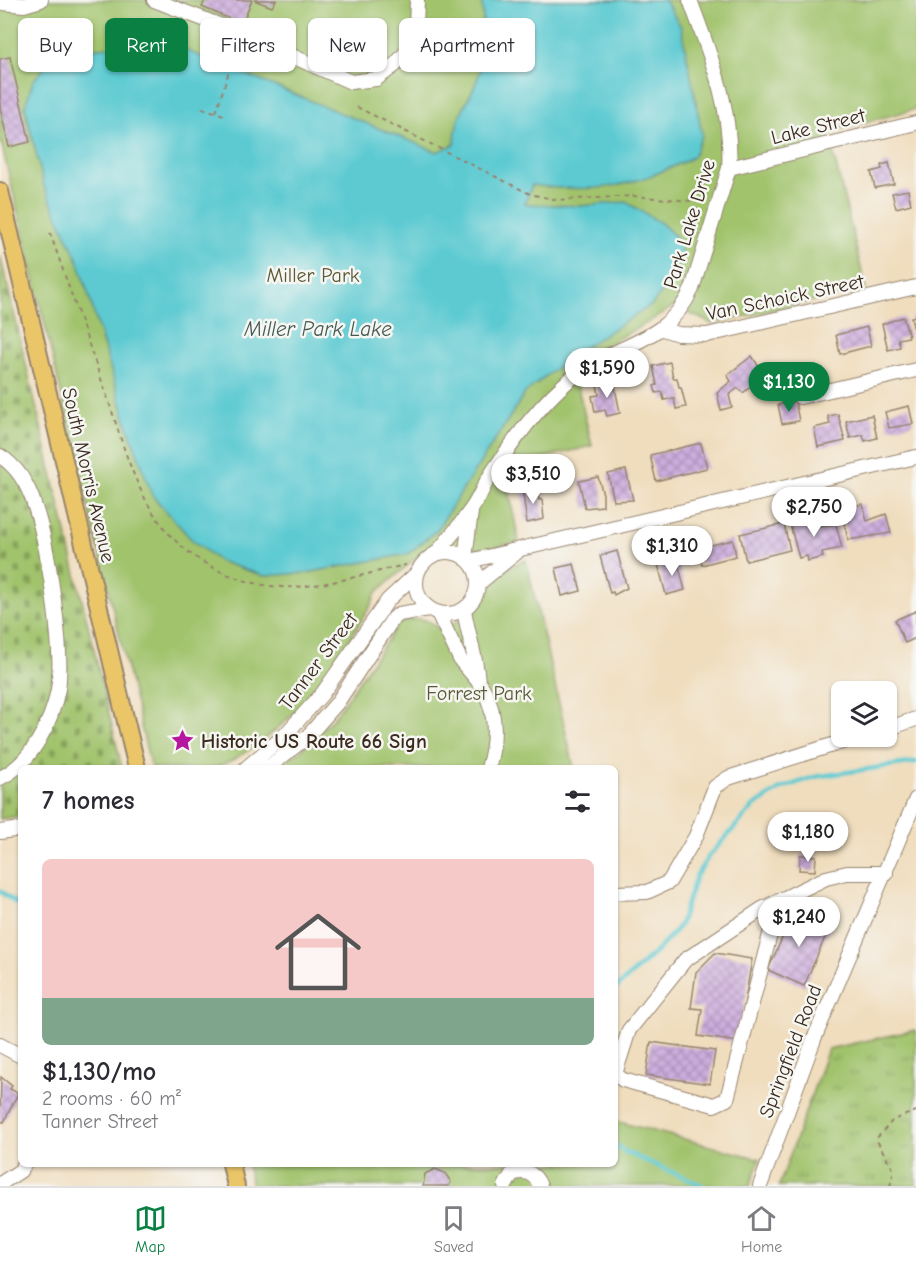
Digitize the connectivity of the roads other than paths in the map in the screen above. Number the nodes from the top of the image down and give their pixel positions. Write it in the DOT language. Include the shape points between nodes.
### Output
graph roads {
  1 [pos="41,0"];
  2 [pos="154,0"];
  3 [pos="417,0"];
  4 [pos="690,0"];
  5 [pos="0,1"];
  6 [pos="916,123"];
  7 [pos="729,168"];
  8 [pos="0,191"];
  9 [pos="916,287"];
  10 [pos="663,329"];
  11 [pos="916,370"];
  12 [pos="800,397"];
  13 [pos="0,456"];
  14 [pos="916,458"];
  15 [pos="471,510"];
  16 [pos="517,552"];
  17 [pos="436,554"];
  18 [pos="467,559"];
  19 [pos="414,568"];
  20 [pos="478,584"];
  21 [pos="464,610"];
  22 [pos="434,611"];
  23 [pos="478,681"];
  24 [pos="916,719"];
  25 [pos="897,725"];
  26 [pos="831,745"];
  27 [pos="18,765"];
  28 [pos="18,765"];
  29 [pos="136,765"];
  30 [pos="250,765"];
  31 [pos="271,765"];
  32 [pos="489,765"];
  33 [pos="0,778"];
  34 [pos="916,799"];
  35 [pos="18,829"];
  36 [pos="0,832"];
  37 [pos="886,873"];
  38 [pos="618,893"];
  39 [pos="779,900"];
  40 [pos="0,1045"];
  41 [pos="18,1054"];
  42 [pos="618,1065"];
  43 [pos="618,1076"];
  44 [pos="22,1167"];
  45 [pos="232,1167"];
  46 [pos="0,1184"];
  47 [pos="236,1186"];
  48 [pos="505,1186"];
  49 [pos="540,1186"];
  50 [pos="760,1186"];
  1 -- 5 [label="street" via="24,5"];
  2 -- 3 [label="street" via="351,82 376,79 410,48"];
  4 -- 7 [label="street, Park Lake Drive" via="722,94 729,134"];
  6 -- 7 [label="street, Lake Street"];
  7 -- 10 [label="street, Park Lake Drive" via="692,289 685,305"];
  8 -- 29 [label="main road, South Morris Avenue"];
  9 -- 10 [label="street, Van Schoick Street" via="707,335"];
  10 -- 15 [label="street, Park Lake Drive" via="592,364 557,391 488,479"];
  11 -- 12 [label="street"];
  13 -- 28 [label="street" via="12,463 36,507 59,664 58,689 48,721 35,746"];
  14 -- 16 [label="street"];
  15 -- 17 [label="street, Park Lake Drive"];
  15 -- 18 [label="street, Park Lake Drive"];
  16 -- 18 [label="street"];
  16 -- 20 [label="street"];
  17 -- 18 [label="street" via="451,552"];
  17 -- 19 [label="street"];
  18 -- 20 [label="street"];
  19 -- 22 [label="street" via="417,593"];
  19 -- 30 [label="street, Tanner Street" via="314,702 284,736"];
  20 -- 21 [label="street"];
  21 -- 22 [label="street" via="451,614"];
  21 -- 23 [label="street"];
  22 -- 23 [label="street" via="461,661"];
  22 -- 31 [label="street, Tanner Street" via="399,614 392,620 337,703 308,736"];
  23 -- 32 [label="street" via="494,720"];
  24 -- 25 [label="street"];
  26 -- 38 [label="street" via="728,778 715,787 696,836 669,882 647,892"];
  27 -- 33 [label="street"];
  34 -- 37 [label="street, Springfield Road"];
  35 -- 36 [label="street"];
  37 -- 39 [label="street" via="847,873 826,878"];
  37 -- 50 [label="street, Springfield Road" via="814,1039"];
  39 -- 42 [label="street" via="684,960 629,1030"];
  39 -- 43 [label="street" via="727,1099 714,1105"];
  40 -- 41 [label="street"];
  44 -- 46 [label="street"];
  45 -- 47 [label="main road"];
  48 -- 49 [label="street" via="512,1174 523,1172 534,1175"];
}
